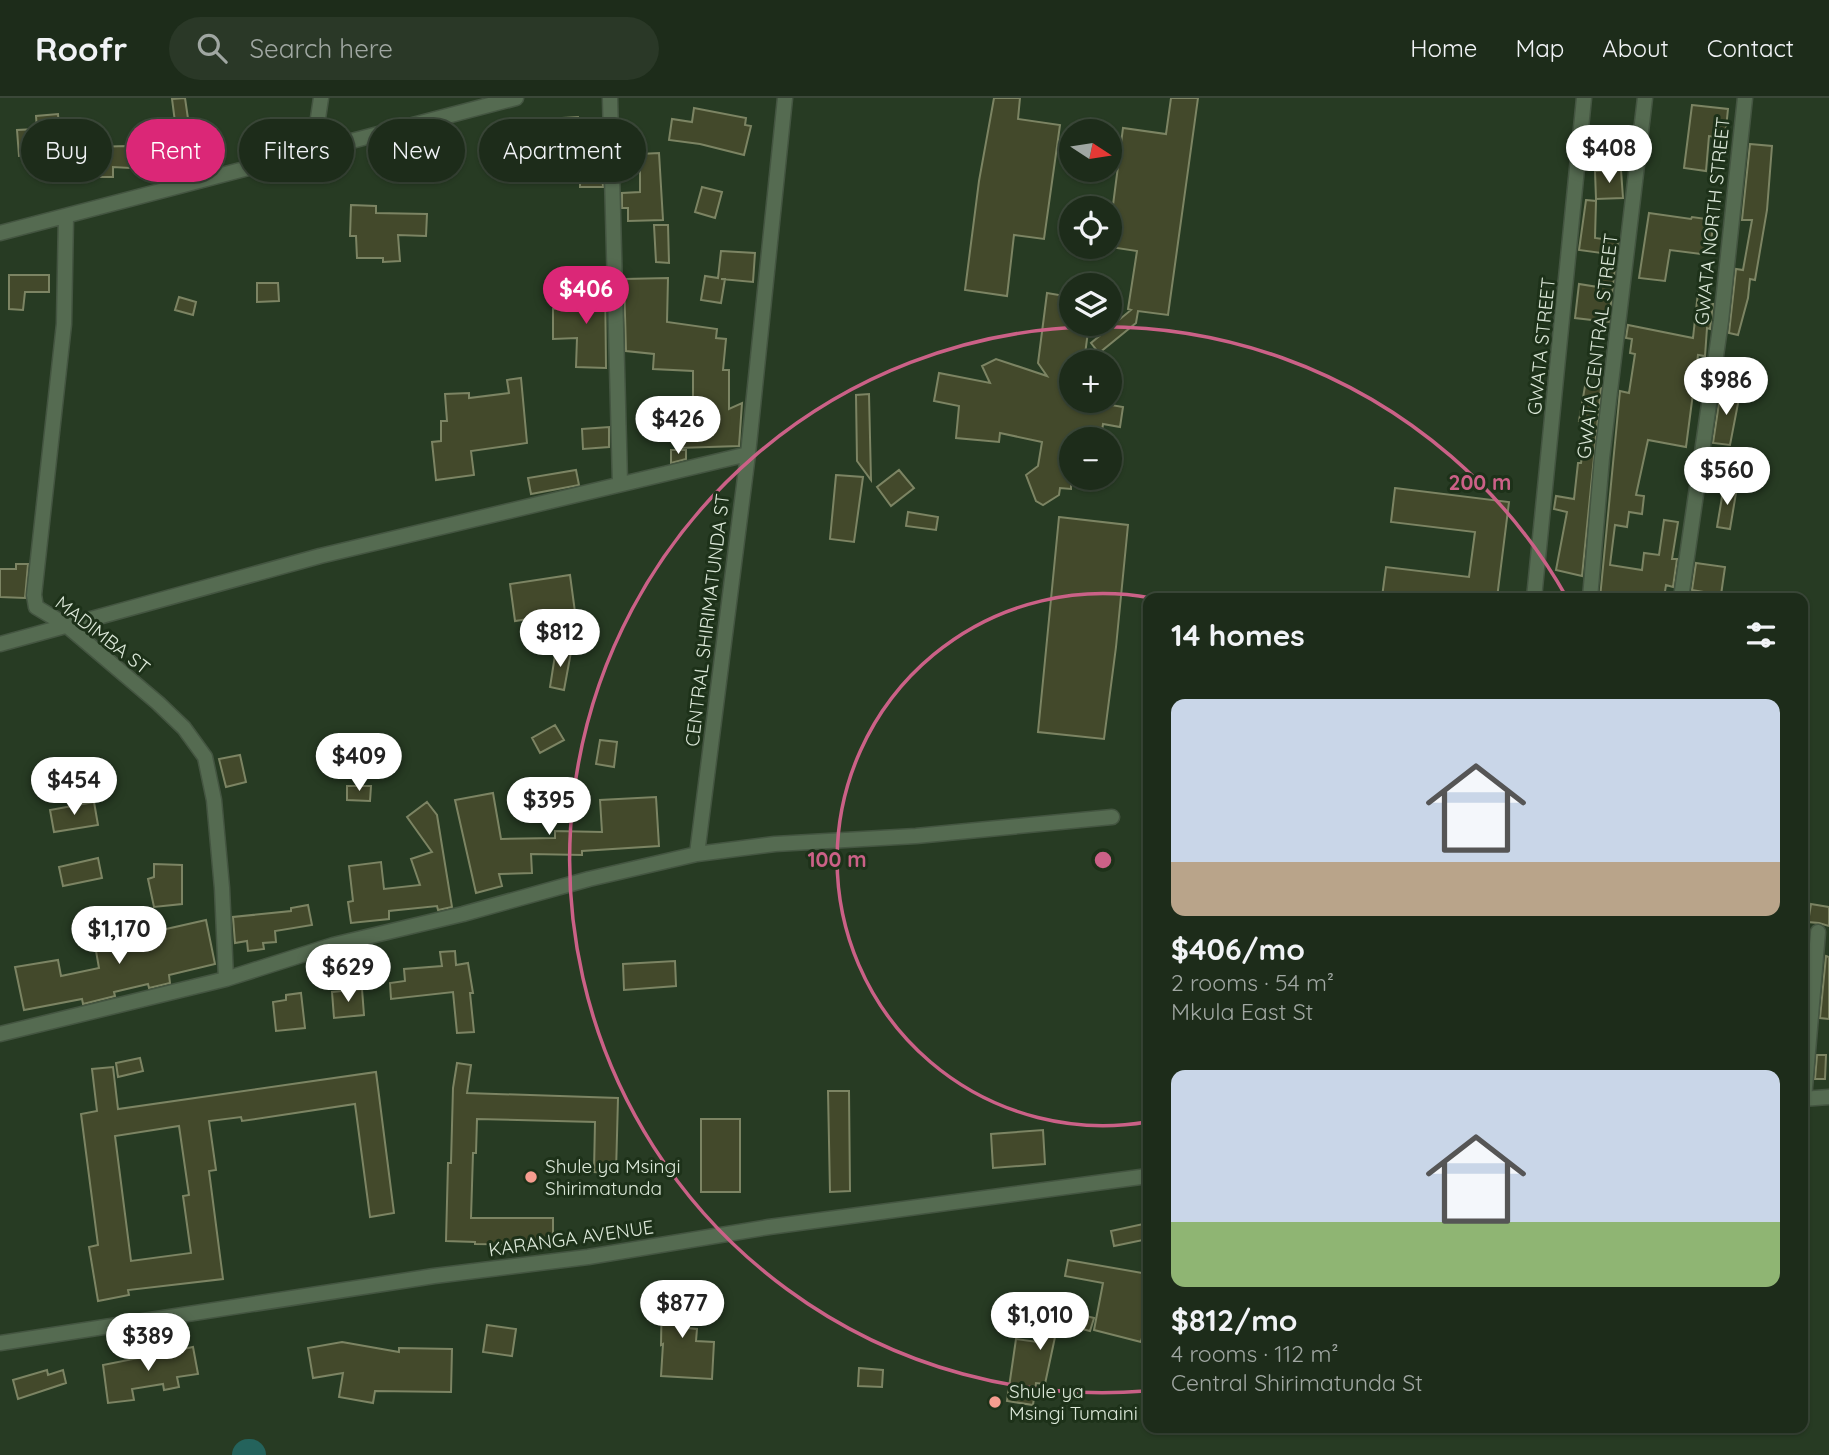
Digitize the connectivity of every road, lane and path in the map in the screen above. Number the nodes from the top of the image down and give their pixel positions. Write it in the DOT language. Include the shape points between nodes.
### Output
graph roads {
  1 [pos="321,98"];
  2 [pos="516,98"];
  3 [pos="610,98"];
  4 [pos="785,98"];
  5 [pos="1584,98"];
  6 [pos="1645,98"];
  7 [pos="1745,98"];
  8 [pos="318,119"];
  9 [pos="354,141"];
  10 [pos="239,171"];
  11 [pos="66,216"];
  12 [pos="0,233"];
  13 [pos="748,454"];
  14 [pos="620,483"];
  15 [pos="1534,593"];
  16 [pos="1590,593"];
  17 [pos="1682,593"];
  18 [pos="66,625"];
  19 [pos="0,645"];
  20 [pos="1112,817"];
  21 [pos="697,854"];
  22 [pos="1818,932"];
  23 [pos="226,979"];
  24 [pos="0,1034"];
  25 [pos="1808,1043"];
  26 [pos="1829,1097"];
  27 [pos="1808,1099"];
  28 [pos="1143,1177"];
  29 [pos="0,1343"];
  1 -- 8 [label="street"];
  2 -- 9 [label="street"];
  3 -- 14 [label="street"];
  4 -- 13 [label="street, CENTRAL SHIRIMATUNDA ST"];
  5 -- 15 [label="street, GWATA STREET"];
  6 -- 16 [label="street, GWATA CENTRAL STREET"];
  7 -- 17 [label="street, GWATA NORTH STREET" via="1721,321"];
  10 -- 11 [label="street"];
  11 -- 12 [label="street"];
  11 -- 18 [label="street, MADIMBA ST" via="64,324 34,595 36,607"];
  13 -- 14 [label="street"];
  13 -- 21 [label="street, CENTRAL SHIRIMATUNDA ST"];
  14 -- 18 [label="street" via="320,556"];
  18 -- 19 [label="street"];
  18 -- 23 [label="street, MADIMBA ST" via="184,728 205,757 215,813"];
  20 -- 21 [label="street"];
  21 -- 23 [label="street" via="333,945"];
  22 -- 25 [label="street"];
  23 -- 24 [label="street"];
  26 -- 27 [label="street"];
  28 -- 29 [label="street, KARANGA AVENUE" via="769,1227"];
}
